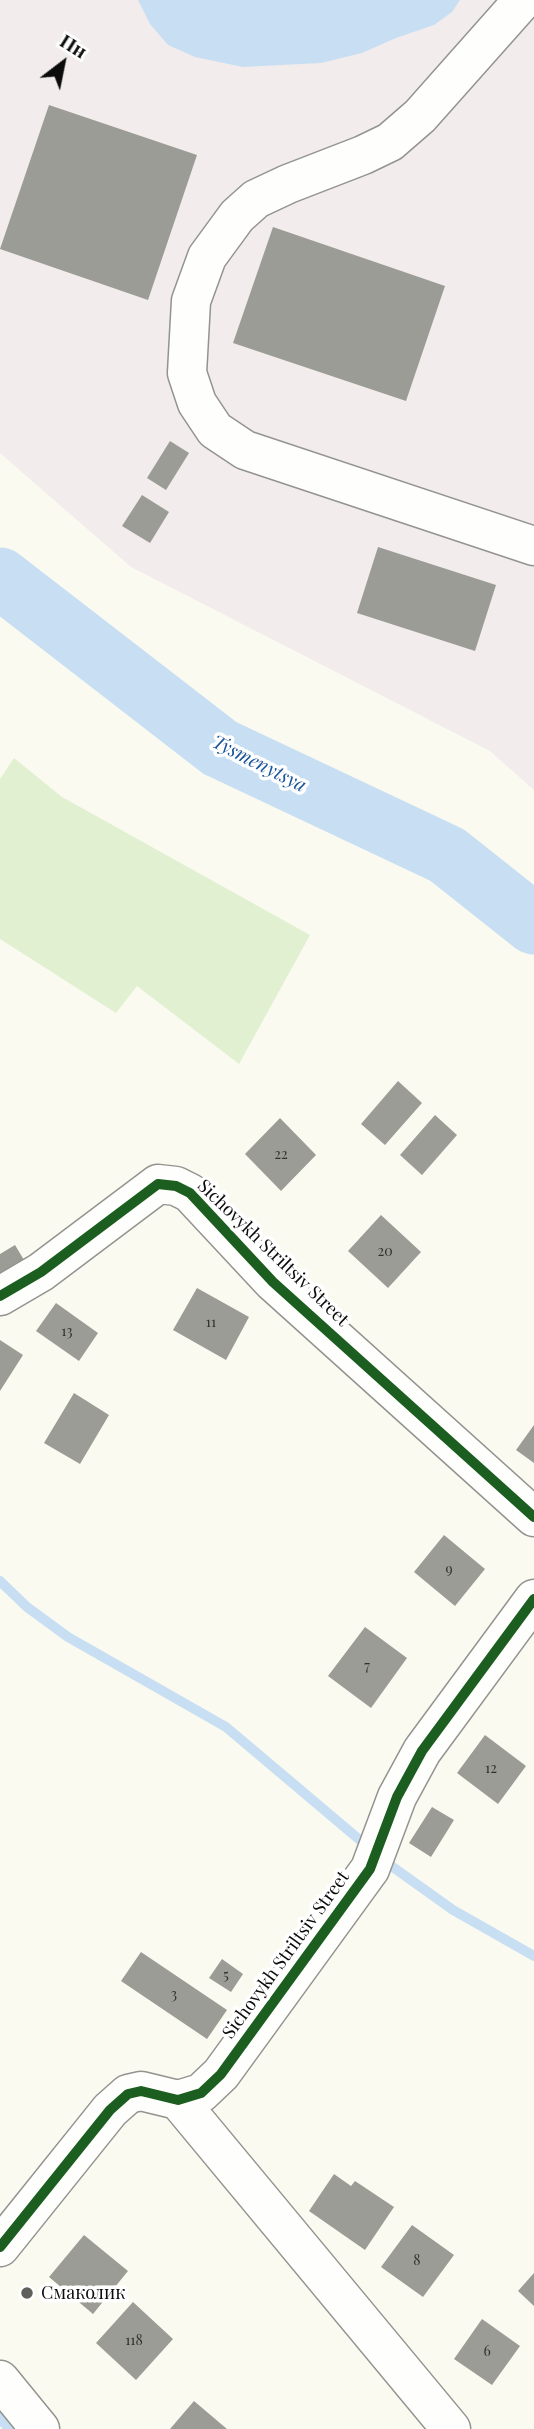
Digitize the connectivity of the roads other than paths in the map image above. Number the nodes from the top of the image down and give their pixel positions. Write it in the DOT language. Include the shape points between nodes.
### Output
graph roads {
  1 [pos="523,0"];
  2 [pos="534,546"];
  3 [pos="0,1296"];
  4 [pos="534,1517"];
  5 [pos="534,1599"];
  6 [pos="178,2100"];
  7 [pos="0,2247"];
  8 [pos="0,2380"];
  9 [pos="40,2429"];
  10 [pos="451,2429"];
  1 -- 2 [label="street" via="420,116 390,142 256,200 237,216 207,257 191,301 187,373 197,403 215,430 245,450"];
  3 -- 4 [label="street, Sichovykh Striltsiv Street" via="41,1272 158,1184 176,1185 190,1193 273,1282"];
  5 -- 6 [label="street, Sichovykh Striltsiv Street" via="422,1751 397,1797 370,1869 221,2074 201,2093"];
  6 -- 7 [label="street" via="141,2091 128,2094 110,2110"];
  6 -- 10 [label="street"];
  8 -- 9 [label="street"];
}
